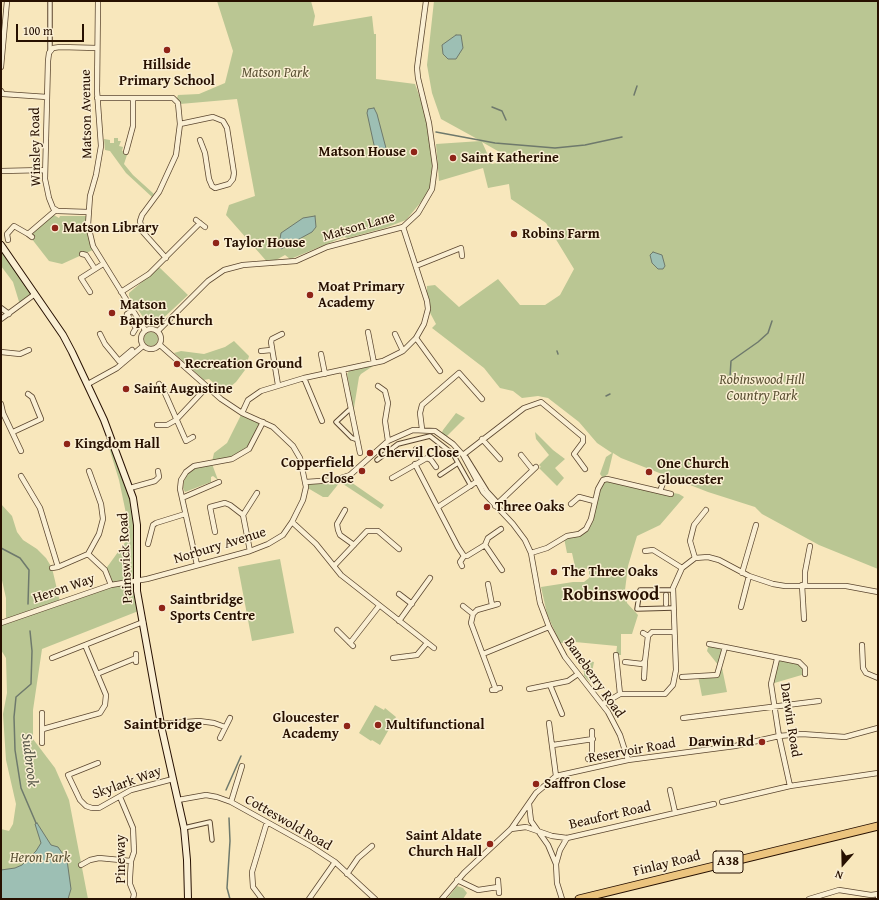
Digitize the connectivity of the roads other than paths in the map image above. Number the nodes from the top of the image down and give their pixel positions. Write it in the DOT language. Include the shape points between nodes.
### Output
graph roads {
  1 [pos="7,1"];
  2 [pos="50,1"];
  3 [pos="98,1"];
  4 [pos="426,1"];
  5 [pos="97,48"];
  6 [pos="50,51"];
  7 [pos="1,68"];
  8 [pos="1,91"];
  9 [pos="47,97"];
  10 [pos="97,98"];
  11 [pos="133,98"];
  12 [pos="180,124"];
  13 [pos="200,140"];
  14 [pos="126,152"];
  15 [pos="45,170"];
  16 [pos="3,173"];
  17 [pos="56,210"];
  18 [pos="88,212"];
  19 [pos="205,227"];
  20 [pos="403,227"];
  21 [pos="8,240"];
  22 [pos="1,245"];
  23 [pos="82,254"];
  24 [pos="462,256"];
  25 [pos="166,258"];
  26 [pos="103,264"];
  27 [pos="416,266"];
  28 [pos="95,270"];
  29 [pos="90,292"];
  30 [pos="122,292"];
  31 [pos="35,294"];
  32 [pos="1,308"];
  33 [pos="133,310"];
  34 [pos="9,314"];
  35 [pos="1,319"];
  36 [pos="145,330"];
  37 [pos="158,331"];
  38 [pos="368,332"];
  39 [pos="133,333"];
  40 [pos="100,334"];
  41 [pos="282,334"];
  42 [pos="395,334"];
  43 [pos="416,338"];
  44 [pos="160,345"];
  45 [pos="143,346"];
  46 [pos="28,349"];
  47 [pos="132,350"];
  48 [pos="271,350"];
  49 [pos="261,351"];
  50 [pos="403,351"];
  51 [pos="1,352"];
  52 [pos="321,354"];
  53 [pos="121,361"];
  54 [pos="374,363"];
  55 [pos="343,370"];
  56 [pos="440,371"];
  57 [pos="325,374"];
  58 [pos="304,378"];
  59 [pos="88,384"];
  60 [pos="159,384"];
  61 [pos="278,385"];
  62 [pos="378,386"];
  63 [pos="206,388"];
  64 [pos="28,394"];
  65 [pos="482,399"];
  66 [pos="1,404"];
  67 [pos="349,410"];
  68 [pos="242,413"];
  69 [pos="176,420"];
  70 [pos="322,421"];
  71 [pos="263,422"];
  72 [pos="157,425"];
  73 [pos="422,429"];
  74 [pos="13,432"];
  75 [pos="193,437"];
  76 [pos="355,439"];
  77 [pos="482,439"];
  78 [pos="388,441"];
  79 [pos="416,449"];
  80 [pos="21,451"];
  81 [pos="360,453"];
  82 [pos="463,455"];
  83 [pos="521,455"];
  84 [pos="422,459"];
  85 [pos="500,459"];
  86 [pos="377,460"];
  87 [pos="458,463"];
  88 [pos="415,464"];
  89 [pos="436,468"];
  90 [pos="585,469"];
  91 [pos="158,470"];
  92 [pos="89,471"];
  93 [pos="440,475"];
  94 [pos="21,476"];
  95 [pos="392,478"];
  96 [pos="31,481"];
  97 [pos="664,481"];
  98 [pos="219,482"];
  99 [pos="306,482"];
  100 [pos="476,482"];
  101 [pos="26,485"];
  102 [pos="471,486"];
  103 [pos="130,488"];
  104 [pos="660,491"];
  105 [pos="257,493"];
  106 [pos="671,494"];
  107 [pos="182,498"];
  108 [pos="594,501"];
  109 [pos="571,504"];
  110 [pos="497,505"];
  111 [pos="438,507"];
  112 [pos="345,510"];
  113 [pos="706,510"];
  114 [pos="186,514"];
  115 [pos="243,515"];
  116 [pos="292,522"];
  117 [pos="756,525"];
  118 [pos="501,529"];
  119 [pos="215,532"];
  120 [pos="148,544"];
  121 [pos="354,545"];
  122 [pos="485,545"];
  123 [pos="399,549"];
  124 [pos="803,549"];
  125 [pos="645,550"];
  126 [pos="250,551"];
  127 [pos="531,553"];
  128 [pos="88,554"];
  129 [pos="464,556"];
  130 [pos="695,558"];
  131 [pos="197,565"];
  132 [pos="334,566"];
  133 [pos="462,566"];
  134 [pos="58,567"];
  135 [pos="52,568"];
  136 [pos="682,568"];
  137 [pos="502,570"];
  138 [pos="742,573"];
  139 [pos="749,576"];
  140 [pos="430,578"];
  141 [pos="136,582"];
  142 [pos="488,584"];
  143 [pos="111,585"];
  144 [pos="804,585"];
  145 [pos="673,590"];
  146 [pos="878,592"];
  147 [pos="399,594"];
  148 [pos="666,599"];
  149 [pos="673,599"];
  150 [pos="412,604"];
  151 [pos="498,604"];
  152 [pos="492,605"];
  153 [pos="379,606"];
  154 [pos="463,606"];
  155 [pos="741,607"];
  156 [pos="673,608"];
  157 [pos="473,614"];
  158 [pos="804,619"];
  159 [pos="399,621"];
  160 [pos="143,622"];
  161 [pos="1,623"];
  162 [pos="549,628"];
  163 [pos="337,630"];
  164 [pos="674,632"];
  165 [pos="643,633"];
  166 [pos="648,636"];
  167 [pos="427,643"];
  168 [pos="709,644"];
  169 [pos="85,645"];
  170 [pos="862,645"];
  171 [pos="725,647"];
  172 [pos="434,648"];
  173 [pos="483,654"];
  174 [pos="616,655"];
  175 [pos="55,658"];
  176 [pos="136,658"];
  177 [pos="393,658"];
  178 [pos="777,659"];
  179 [pos="645,661"];
  180 [pos="625,662"];
  181 [pos="97,674"];
  182 [pos="578,674"];
  183 [pos="806,674"];
  184 [pos="682,677"];
  185 [pos="644,678"];
  186 [pos="878,678"];
  187 [pos="550,685"];
  188 [pos="496,689"];
  189 [pos="528,689"];
  190 [pos="620,694"];
  191 [pos="819,701"];
  192 [pos="603,704"];
  193 [pos="775,706"];
  194 [pos="42,713"];
  195 [pos="562,714"];
  196 [pos="230,718"];
  197 [pos="683,718"];
  198 [pos="549,723"];
  199 [pos="160,724"];
  200 [pos="225,727"];
  201 [pos="878,728"];
  202 [pos="43,729"];
  203 [pos="592,731"];
  204 [pos="779,736"];
  205 [pos="220,738"];
  206 [pos="593,739"];
  207 [pos="42,743"];
  208 [pos="553,745"];
  209 [pos="588,759"];
  210 [pos="628,760"];
  211 [pos="98,762"];
  212 [pos="242,766"];
  213 [pos="878,773"];
  214 [pos="556,776"];
  215 [pos="173,779"];
  216 [pos="790,786"];
  217 [pos="670,790"];
  218 [pos="120,797"];
  219 [pos="178,800"];
  220 [pos="231,802"];
  221 [pos="529,802"];
  222 [pos="722,802"];
  223 [pos="714,804"];
  224 [pos="675,812"];
  225 [pos="267,822"];
  226 [pos="878,826"];
  227 [pos="184,828"];
  228 [pos="511,829"];
  229 [pos="538,831"];
  230 [pos="567,838"];
  231 [pos="212,840"];
  232 [pos="372,846"];
  233 [pos="130,860"];
  234 [pos="335,862"];
  235 [pos="556,864"];
  236 [pos="81,865"];
  237 [pos="347,874"];
  238 [pos="457,880"];
  239 [pos="498,880"];
  240 [pos="878,894"];
  241 [pos="133,899"];
  242 [pos="188,899"];
  243 [pos="262,899"];
  244 [pos="309,899"];
  245 [pos="375,899"];
  246 [pos="442,899"];
  247 [pos="562,899"];
  248 [pos="579,899"];
  249 [pos="809,899"];
  1 -- 7 [label="street"];
  2 -- 6 [label="street, Winsley Road"];
  3 -- 5 [label="street, Matson Avenue"];
  4 -- 20 [label="street, Matson Lane" via="418,78 429,123 434,174 428,197 418,213"];
  5 -- 6 [label="street" via="60,47"];
  5 -- 10 [label="street, Matson Avenue"];
  6 -- 9 [label="street, Winsley Road"];
  8 -- 9 [label="street" via="3,94"];
  9 -- 15 [label="street, Winsley Road"];
  10 -- 11 [label="street"];
  10 -- 18 [label="street, Matson Avenue" via="100,154"];
  11 -- 12 [label="street" via="172,98 178,103"];
  11 -- 14 [label="street" via="133,126"];
  12 -- 13 [label="street" via="213,117 223,121 227,128 234,173 229,184 215,188 212,186 208,179 205,153"];
  12 -- 25 [label="street" via="178,147 171,168 160,192 140,221 142,231"];
  15 -- 16 [label="street"];
  15 -- 17 [label="street, Winsley Road" via="49,198"];
  17 -- 18 [label="street"];
  17 -- 21 [label="street" via="30,235 14,226 7,234"];
  18 -- 26 [label="street, Matson Avenue" via="93,246"];
  19 -- 25 [label="street" via="198,221"];
  20 -- 27 [label="street"];
  20 -- 37 [label="street, Matson Lane" via="328,247 296,261 243,265 227,269 208,281"];
  22 -- 31 [label="main road, Painswick Road"];
  23 -- 28 [label="street" via="86,254"];
  24 -- 27 [label="street" via="461,248"];
  25 -- 30 [label="street" via="149,274"];
  26 -- 28 [label="street"];
  26 -- 30 [label="street, Matson Avenue"];
  27 -- 43 [label="street" via="428,309 424,324"];
  28 -- 29 [label="street" via="81,278"];
  30 -- 33 [label="street, Matson Avenue"];
  31 -- 34 [label="street"];
  31 -- 59 [label="main road, Painswick Road" via="63,335"];
  32 -- 34 [label="street"];
  33 -- 36 [label="street, Matson Avenue"];
  33 -- 39 [label="street" via="126,313 136,328"];
  34 -- 35 [label="street"];
  36 -- 37 [label="street"];
  36 -- 45 [label="street" via="140,339"];
  37 -- 44 [label="street" via="162,339"];
  38 -- 54 [label="street"];
  40 -- 53 [label="street" via="105,344"];
  41 -- 48 [label="street" via="272,339"];
  42 -- 50 [label="street"];
  43 -- 50 [label="street"];
  43 -- 56 [label="street"];
  44 -- 45 [label="street" via="150,350"];
  44 -- 63 [label="street, Norbury Avenue"];
  45 -- 53 [label="street"];
  46 -- 51 [label="street" via="20,354"];
  47 -- 53 [label="street"];
  48 -- 49 [label="street"];
  48 -- 61 [label="street"];
  50 -- 54 [label="street"];
  52 -- 57 [label="street"];
  53 -- 59 [label="street" via="112,371"];
  54 -- 55 [label="street"];
  55 -- 57 [label="street"];
  55 -- 81 [label="street"];
  57 -- 58 [label="street"];
  58 -- 61 [label="street"];
  58 -- 70 [label="street"];
  59 -- 103 [label="main road, Painswick Road"];
  60 -- 69 [label="street"];
  61 -- 68 [label="street" via="252,396 245,403"];
  62 -- 78 [label="street" via="385,391 388,403 385,421"];
  63 -- 68 [label="street, Norbury Avenue"];
  63 -- 69 [label="street"];
  64 -- 74 [label="street" via="32,397 42,420"];
  65 -- 73 [label="street" via="459,373 422,405"];
  66 -- 74 [label="street"];
  67 -- 76 [label="street" via="336,422"];
  68 -- 71 [label="street, Norbury Avenue"];
  69 -- 72 [label="street" via="167,425"];
  69 -- 75 [label="street" via="186,441"];
  71 -- 99 [label="street, Norbury Avenue" via="279,431 293,446 300,458"];
  71 -- 107 [label="street" via="249,449 232,459 194,466 186,472 181,480"];
  73 -- 78 [label="street" via="403,433"];
  73 -- 82 [label="street, Baneberry Road" via="435,431"];
  74 -- 80 [label="street"];
  77 -- 82 [label="street"];
  77 -- 85 [label="street"];
  77 -- 90 [label="street" via="524,408 541,402 583,437 583,442 574,454"];
  78 -- 99 [label="street" via="350,475 335,480"];
  79 -- 84 [label="street"];
  82 -- 100 [label="street, Baneberry Road"];
  82 -- 110 [label="street"];
  83 -- 110 [label="street" via="535,468"];
  84 -- 88 [label="street"];
  84 -- 89 [label="street" via="431,460"];
  86 -- 87 [label="street" via="398,444 426,435 448,448"];
  87 -- 93 [label="street"];
  87 -- 102 [label="street"];
  88 -- 95 [label="street"];
  88 -- 111 [label="street"];
  91 -- 103 [label="street" via="159,477 156,481"];
  92 -- 128 [label="street" via="101,504 103,519 100,534"];
  94 -- 101 [label="street"];
  96 -- 101 [label="street"];
  97 -- 104 [label="street"];
  98 -- 107 [label="street"];
  99 -- 116 [label="street, Norbury Avenue" via="303,500"];
  100 -- 102 [label="street"];
  100 -- 110 [label="street, Baneberry Road"];
  101 -- 134 [label="street" via="43,515"];
  102 -- 111 [label="street"];
  103 -- 141 [label="main road, Painswick Road" via="137,525"];
  104 -- 106 [label="street"];
  104 -- 108 [label="street" via="607,479 601,482"];
  105 -- 115 [label="street"];
  107 -- 114 [label="street"];
  108 -- 109 [label="street" via="579,497"];
  108 -- 127 [label="street" via="591,519 583,532 567,536 547,548"];
  110 -- 127 [label="street, Baneberry Road" via="520,531"];
  111 -- 129 [label="street"];
  112 -- 121 [label="street" via="337,524 338,530 340,535"];
  113 -- 130 [label="street" via="694,525 690,541"];
  114 -- 120 [label="street" via="152,526"];
  114 -- 131 [label="street"];
  115 -- 119 [label="street" via="225,503 210,507"];
  115 -- 126 [label="street"];
  116 -- 126 [label="street, Norbury Avenue" via="283,535"];
  116 -- 132 [label="street" via="316,544"];
  117 -- 138 [label="street"];
  118 -- 122 [label="street" via="488,538"];
  121 -- 123 [label="street" via="362,534 373,530"];
  121 -- 132 [label="street"];
  122 -- 129 [label="street"];
  122 -- 137 [label="street"];
  124 -- 144 [label="street" via="809,548"];
  125 -- 136 [label="street" via="653,550"];
  126 -- 131 [label="street, Norbury Avenue"];
  127 -- 162 [label="street, Baneberry Road" via="538,597"];
  128 -- 134 [label="street"];
  128 -- 143 [label="street" via="105,570"];
  129 -- 133 [label="street" via="460,562"];
  130 -- 136 [label="street"];
  130 -- 138 [label="street" via="708,557 719,560"];
  131 -- 141 [label="street, Norbury Avenue"];
  132 -- 153 [label="street" via="341,575"];
  134 -- 135 [label="street"];
  136 -- 145 [label="street"];
  138 -- 139 [label="street"];
  139 -- 144 [label="street" via="773,584"];
  139 -- 155 [label="street"];
  140 -- 150 [label="street"];
  141 -- 143 [label="street, Heron Way"];
  141 -- 160 [label="main road, Painswick Road"];
  142 -- 152 [label="street"];
  143 -- 161 [label="street, Heron Way"];
  144 -- 146 [label="street" via="846,586"];
  144 -- 158 [label="street"];
  145 -- 149 [label="street"];
  145 -- 156 [label="street" via="640,590 637,609"];
  147 -- 150 [label="street"];
  148 -- 149 [label="street"];
  149 -- 156 [label="street"];
  150 -- 159 [label="street"];
  151 -- 152 [label="street"];
  152 -- 157 [label="street"];
  153 -- 159 [label="street"];
  153 -- 163 [label="street" via="352,645"];
  154 -- 157 [label="street"];
  156 -- 164 [label="street"];
  157 -- 173 [label="street" via="472,628"];
  159 -- 167 [label="street"];
  160 -- 169 [label="street"];
  160 -- 199 [label="main road, Painswick Road"];
  162 -- 173 [label="street"];
  162 -- 182 [label="street, Baneberry Road"];
  164 -- 166 [label="street" via="652,632"];
  164 -- 190 [label="street" via="676,670 673,685 665,694"];
  165 -- 166 [label="street"];
  166 -- 179 [label="street"];
  167 -- 172 [label="street"];
  167 -- 177 [label="street" via="417,655"];
  168 -- 171 [label="street"];
  169 -- 175 [label="street"];
  169 -- 181 [label="street"];
  170 -- 186 [label="street" via="863,668"];
  171 -- 178 [label="street"];
  171 -- 184 [label="street" via="717,675"];
  173 -- 188 [label="street"];
  174 -- 190 [label="street"];
  176 -- 181 [label="street"];
  178 -- 183 [label="street" via="803,664"];
  178 -- 193 [label="street, Darwin Road" via="771,684"];
  179 -- 180 [label="street" via="642,664"];
  179 -- 185 [label="street"];
  181 -- 202 [label="street" via="106,695 105,705 100,712"];
  182 -- 187 [label="street" via="568,681"];
  182 -- 192 [label="street, Baneberry Road"];
  187 -- 189 [label="street"];
  187 -- 195 [label="street"];
  190 -- 192 [label="street"];
  191 -- 193 [label="street"];
  192 -- 210 [label="street, Baneberry Road" via="620,735"];
  193 -- 197 [label="street"];
  193 -- 204 [label="street, Darwin Road"];
  194 -- 202 [label="street"];
  196 -- 200 [label="street"];
  198 -- 208 [label="street"];
  199 -- 200 [label="street" via="199,721"];
  199 -- 215 [label="main road, Painswick Road"];
  200 -- 205 [label="street"];
  201 -- 204 [label="street, Reservoir Road" via="845,737 802,734"];
  202 -- 207 [label="street"];
  203 -- 206 [label="street"];
  204 -- 210 [label="street, Reservoir Road" via="736,746"];
  204 -- 216 [label="street, Darwin Road"];
  206 -- 208 [label="street"];
  206 -- 209 [label="street" via="592,757"];
  208 -- 214 [label="street"];
  210 -- 214 [label="street, Reservoir Road"];
  211 -- 218 [label="street, Skylark Way" via="66,776 80,800 86,806 99,808"];
  212 -- 220 [label="street"];
  213 -- 216 [label="street"];
  214 -- 221 [label="street, Reservoir Road" via="536,792"];
  215 -- 218 [label="street, Skylark Way" via="131,790"];
  215 -- 219 [label="main road, Painswick Road"];
  216 -- 222 [label="street"];
  217 -- 224 [label="street"];
  218 -- 233 [label="street, Pineway" via="133,828 134,852"];
  219 -- 220 [label="street, Cotteswold Road" via="206,795"];
  219 -- 227 [label="main road, Painswick Road"];
  220 -- 225 [label="street, Cotteswold Road"];
  221 -- 228 [label="street, Reservoir Road"];
  221 -- 229 [label="street" via="531,820"];
  223 -- 224 [label="street, Beaufort Road"];
  224 -- 230 [label="street, Beaufort Road"];
  225 -- 234 [label="street, Cotteswold Road"];
  225 -- 243 [label="street" via="252,872 253,887"];
  226 -- 248 [label="highway, Finlay Road / A38"];
  227 -- 231 [label="street" via="210,822"];
  227 -- 242 [label="main road, Painswick Road" via="188,860"];
  228 -- 229 [label="street, Beaufort Road" via="526,827"];
  228 -- 238 [label="street, Reservoir Road"];
  229 -- 230 [label="street, Beaufort Road"];
  229 -- 235 [label="street" via="548,845"];
  230 -- 235 [label="street"];
  232 -- 237 [label="street" via="358,858"];
  233 -- 236 [label="street" via="99,858"];
  233 -- 241 [label="street, Pineway"];
  234 -- 237 [label="street, Cotteswold Road"];
  234 -- 244 [label="street"];
  235 -- 247 [label="street" via="557,883"];
  237 -- 245 [label="street, Cotteswold Road"];
  238 -- 239 [label="street" via="478,890 499,890"];
  238 -- 246 [label="street, Reservoir Road"];
  240 -- 249 [label="street" via="839,890"];
}
